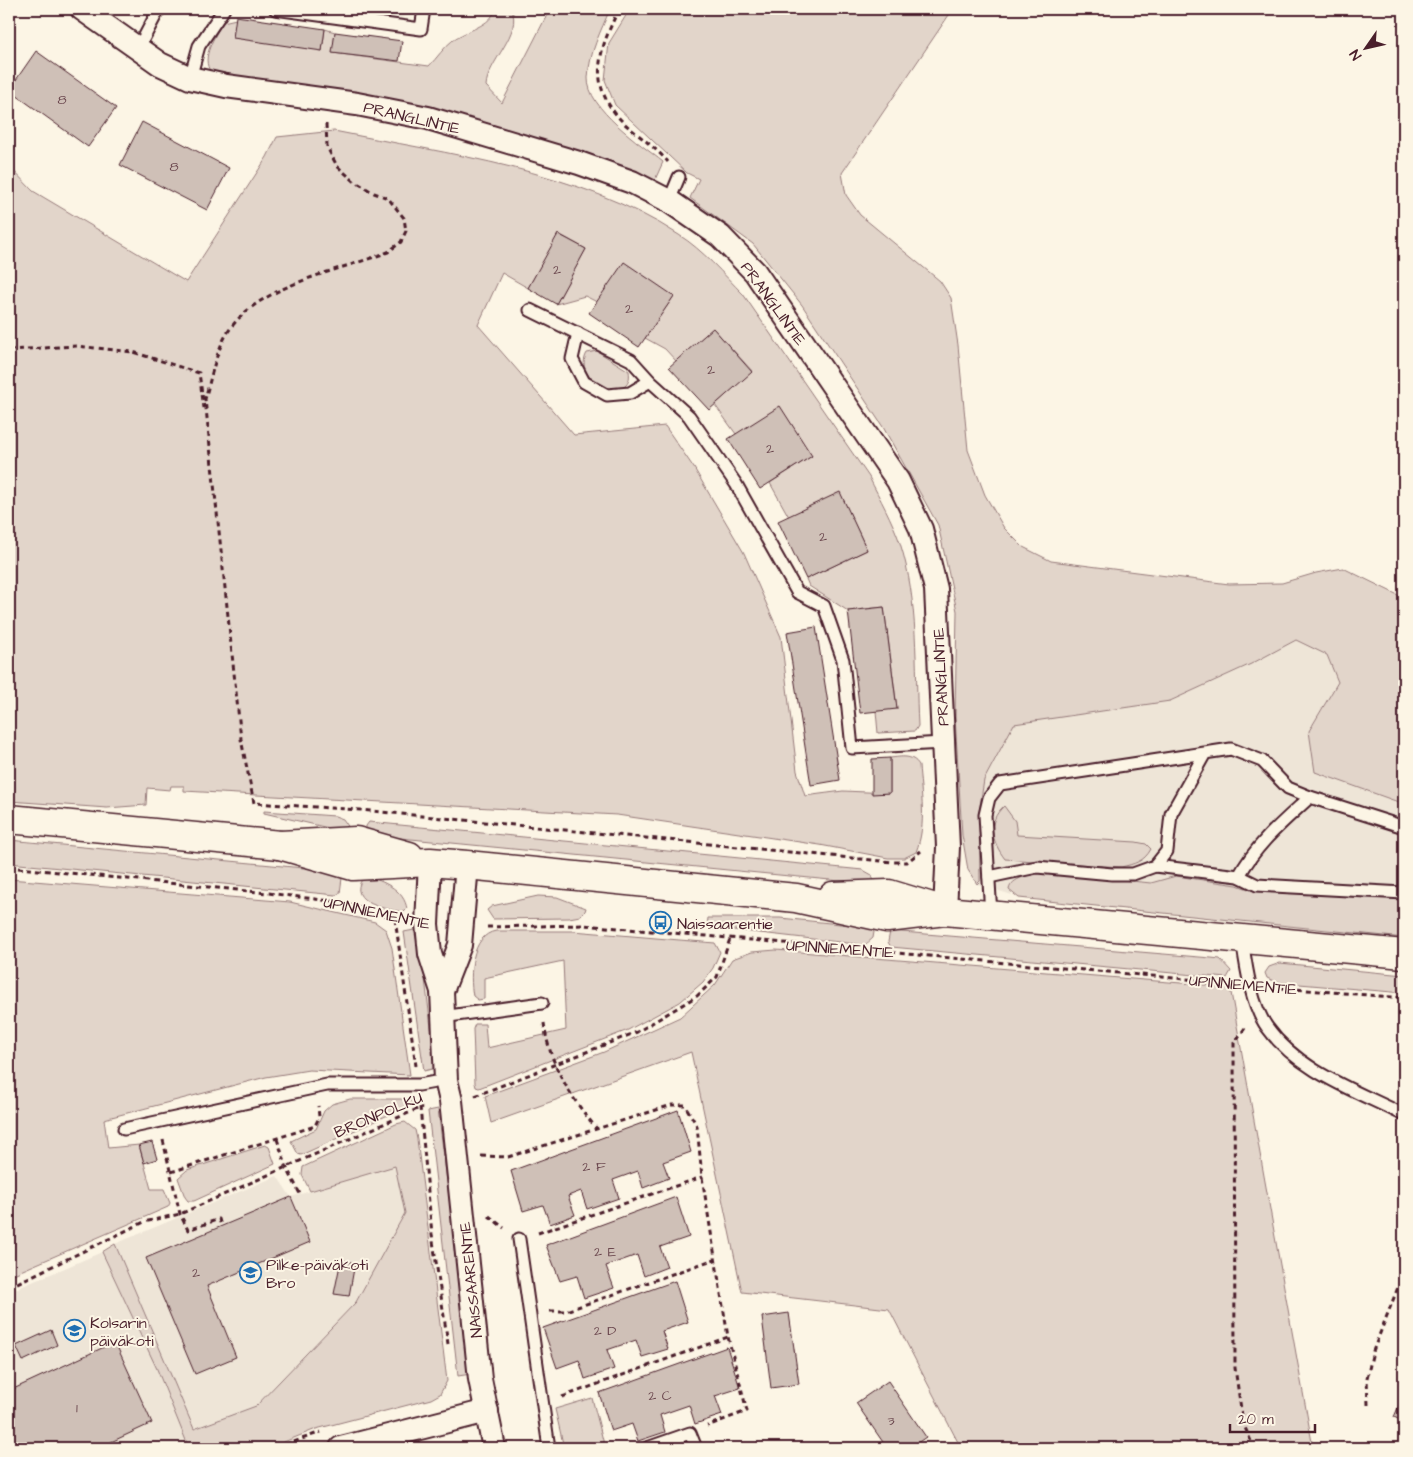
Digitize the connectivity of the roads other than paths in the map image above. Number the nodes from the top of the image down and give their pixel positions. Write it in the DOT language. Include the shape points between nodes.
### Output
graph roads {
  1 [pos="82,9"];
  2 [pos="159,9"];
  3 [pos="224,9"];
  4 [pos="275,9"];
  5 [pos="424,9"];
  6 [pos="138,49"];
  7 [pos="190,78"];
  8 [pos="679,176"];
  9 [pos="669,200"];
  10 [pos="530,310"];
  11 [pos="578,332"];
  12 [pos="650,381"];
  13 [pos="943,743"];
  14 [pos="1204,755"];
  15 [pos="1310,797"];
  16 [pos="9,820"];
  17 [pos="1404,827"];
  18 [pos="430,862"];
  19 [pos="467,864"];
  20 [pos="1155,866"];
  21 [pos="1240,876"];
  22 [pos="989,877"];
  23 [pos="1404,893"];
  24 [pos="945,911"];
  25 [pos="991,915"];
  26 [pos="1242,939"];
  27 [pos="1404,954"];
  28 [pos="442,991"];
  29 [pos="542,1002"];
  30 [pos="442,1017"];
  31 [pos="448,1091"];
  32 [pos="1404,1115"];
  33 [pos="124,1129"];
  34 [pos="519,1239"];
  35 [pos="487,1411"];
  36 [pos="341,1448"];
  37 [pos="494,1448"];
  38 [pos="549,1448"];
  39 [pos="647,1448"];
  40 [pos="696,1448"];
  1 -- 6 [label="street, PRANGLINTIE"];
  2 -- 6 [label="lane"];
  3 -- 7 [label="lane" via="199,46"];
  4 -- 5 [label="lane" via="421,28"];
  6 -- 7 [label="street, PRANGLINTIE"];
  7 -- 9 [label="street, PRANGLINTIE" via="428,118 578,163 632,182"];
  8 -- 9 [label="lane"];
  9 -- 13 [label="street, PRANGLINTIE" via="720,236 755,272 898,481 921,529 936,589"];
  10 -- 11 [label="lane"];
  11 -- 12 [label="lane" via="631,360"];
  11 -- 12 [label="lane" via="572,358 584,382 607,395 630,393"];
  12 -- 13 [label="lane" via="689,416 736,484 796,592 824,606 843,660 852,748"];
  13 -- 24 [label="street, PRANGLINTIE" via="948,847"];
  14 -- 15 [label="lane" via="1231,749 1262,761 1288,788"];
  14 -- 20 [label="lane" via="1171,814 1167,851"];
  14 -- 22 [label="lane" via="1000,784 990,798 986,815"];
  15 -- 17 [label="lane"];
  15 -- 21 [label="lane" via="1268,834 1250,856"];
  16 -- 18 [label="main road" via="280,845 356,841"];
  18 -- 19 [label="main road"];
  18 -- 28 [label="street, NAISSAARENTIE" via="427,924 430,954"];
  19 -- 24 [label="main road" via="796,898 889,894"];
  19 -- 28 [label="street, NAISSAARENTIE" via="460,945"];
  20 -- 21 [label="lane"];
  20 -- 22 [label="lane" via="1133,874 1037,867"];
  21 -- 23 [label="lane" via="1257,885"];
  22 -- 25 [label="lane"];
  24 -- 25 [label="main road"];
  25 -- 26 [label="main road"];
  26 -- 27 [label="main road"];
  26 -- 32 [label="lane" via="1250,985 1259,1010 1266,1026 1284,1047 1319,1073"];
  28 -- 30 [label="street, NAISSAARENTIE"];
  29 -- 30 [label="lane"];
  30 -- 31 [label="street, NAISSAARENTIE"];
  31 -- 33 [label="lane" via="419,1085 327,1085"];
  31 -- 35 [label="street, NAISSAARENTIE" via="480,1379"];
  34 -- 38 [label="lane"];
  35 -- 36 [label="street"];
  35 -- 37 [label="street, NAISSAARENTIE"];
  39 -- 40 [label="lane" via="690,1433"];
}
